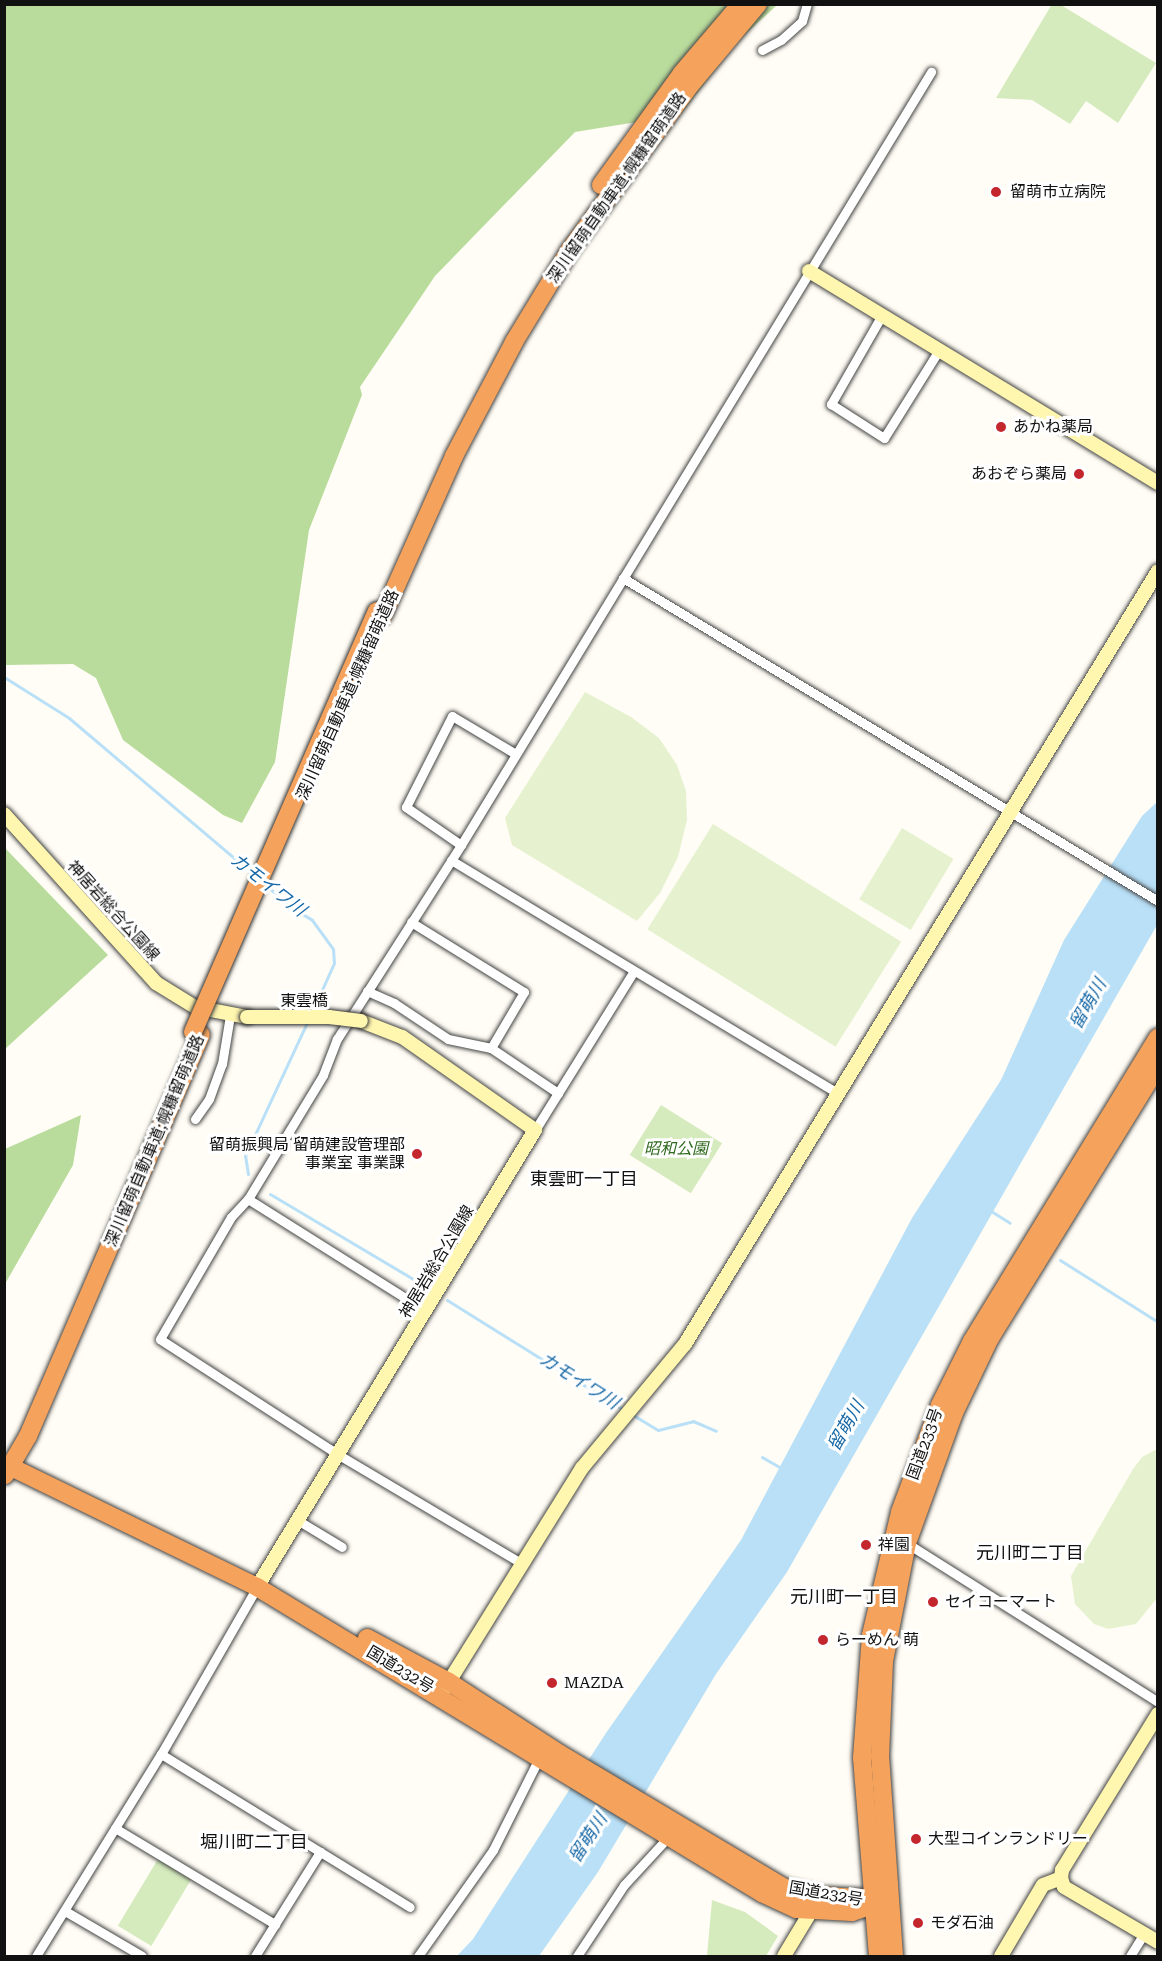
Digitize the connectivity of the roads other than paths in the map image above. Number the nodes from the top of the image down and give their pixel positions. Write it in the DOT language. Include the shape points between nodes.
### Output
graph roads {
  1 [pos="741,4"];
  2 [pos="758,4"];
  3 [pos="807,4"];
  4 [pos="762,50"];
  5 [pos="931,72"];
  6 [pos="809,271"];
  7 [pos="882,315"];
  8 [pos="939,350"];
  9 [pos="1158,483"];
  10 [pos="1158,571"];
  11 [pos="623,578"];
  12 [pos="380,613"];
  13 [pos="514,753"];
  14 [pos="1011,811"];
  15 [pos="4,814"];
  16 [pos="461,845"];
  17 [pos="451,860"];
  18 [pos="1158,901"];
  19 [pos="411,922"];
  20 [pos="634,971"];
  21 [pos="367,991"];
  22 [pos="230,1015"];
  23 [pos="247,1017"];
  24 [pos="1158,1038"];
  25 [pos="491,1048"];
  26 [pos="1158,1066"];
  27 [pos="558,1093"];
  28 [pos="837,1093"];
  29 [pos="195,1119"];
  30 [pos="536,1130"];
  31 [pos="248,1199"];
  32 [pos="426,1311"];
  33 [pos="339,1455"];
  34 [pos="7,1471"];
  35 [pos="299,1521"];
  36 [pos="901,1540"];
  37 [pos="342,1547"];
  38 [pos="521,1563"];
  39 [pos="257,1587"];
  40 [pos="445,1688"];
  41 [pos="1158,1702"];
  42 [pos="1158,1714"];
  43 [pos="161,1754"];
  44 [pos="551,1760"];
  45 [pos="661,1825"];
  46 [pos="115,1828"];
  47 [pos="320,1852"];
  48 [pos="1061,1878"];
  49 [pos="880,1883"];
  50 [pos="816,1904"];
  51 [pos="852,1904"];
  52 [pos="882,1905"];
  53 [pos="410,1907"];
  54 [pos="65,1911"];
  55 [pos="275,1924"];
  56 [pos="1144,1934"];
  57 [pos="885,1936"];
  58 [pos="1158,1942"];
  59 [pos="36,1956"];
  60 [pos="142,1956"];
  61 [pos="255,1956"];
  62 [pos="418,1956"];
  63 [pos="577,1956"];
  64 [pos="784,1956"];
  65 [pos="878,1956"];
  66 [pos="894,1956"];
  67 [pos="1003,1956"];
  68 [pos="1130,1956"];
  1 -- 12 [label="highway, 深川留萌自動車道;幌糠留萌道路" via="682,73 626,149 510,324 450,436"];
  2 -- 12 [label="highway, 深川留萌自動車道;幌糠留萌道路" via="685,92 563,261 514,342 454,456"];
  3 -- 4 [label="street" via="802,21 781,40"];
  5 -- 6 [label="street"];
  6 -- 7 [label="street"];
  6 -- 11 [label="street"];
  7 -- 8 [label="street"];
  7 -- 8 [label="street" via="831,404 884,438"];
  8 -- 9 [label="street"];
  10 -- 14 [label="street"];
  11 -- 13 [label="street"];
  11 -- 14 [label="street"];
  12 -- 34 [label="highway, 深川留萌自動車道;幌糠留萌道路"];
  13 -- 16 [label="street"];
  13 -- 16 [label="street" via="452,716 406,807"];
  14 -- 18 [label="street"];
  14 -- 28 [label="street"];
  15 -- 22 [label="street, 神居岩総合公園線" via="156,983 195,1006"];
  16 -- 17 [label="street"];
  17 -- 19 [label="street"];
  17 -- 20 [label="street"];
  19 -- 21 [label="street"];
  19 -- 25 [label="street" via="524,992"];
  20 -- 27 [label="street"];
  20 -- 28 [label="street"];
  21 -- 25 [label="street" via="394,1003 448,1039"];
  21 -- 31 [label="street" via="337,1039 323,1075"];
  22 -- 23 [label="street, 神居岩総合公園線"];
  22 -- 29 [label="street" via="222,1064 209,1100"];
  23 -- 30 [label="street, 東雲橋, bridge" via="361,1021 402,1037"];
  24 -- 36 [label="highway, 国道233号" via="972,1341 940,1405"];
  25 -- 27 [label="street"];
  26 -- 36 [label="highway, 国道233号" via="990,1338"];
  27 -- 30 [label="street"];
  28 -- 38 [label="street" via="685,1344 582,1468"];
  30 -- 32 [label="street, 神居岩総合公園線"];
  31 -- 32 [label="street"];
  31 -- 33 [label="street" via="231,1217 160,1338"];
  32 -- 33 [label="street, 神居岩総合公園線"];
  33 -- 35 [label="street, 神居岩総合公園線"];
  33 -- 38 [label="street"];
  34 -- 39 [label="highway, 国道232号" via="33,1477 68,1493"];
  35 -- 37 [label="street"];
  35 -- 39 [label="street, 神居岩総合公園線"];
  36 -- 41 [label="street"];
  36 -- 49 [label="highway, 国道233号" via="872,1635 862,1758"];
  38 -- 40 [label="street"];
  39 -- 40 [label="highway, 国道232号" via="282,1593"];
  39 -- 43 [label="street"];
  40 -- 44 [label="highway, 国道232号"];
  42 -- 48 [label="street" via="1062,1870"];
  43 -- 46 [label="street"];
  43 -- 47 [label="street"];
  44 -- 45 [label="highway, 国道232号"];
  44 -- 62 [label="street"];
  45 -- 50 [label="highway, 国道232号" via="762,1893 797,1909"];
  45 -- 63 [label="street"];
  46 -- 54 [label="street"];
  46 -- 55 [label="street"];
  47 -- 53 [label="street"];
  47 -- 55 [label="street"];
  48 -- 56 [label="street" via="1064,1887"];
  48 -- 67 [label="street" via="1043,1885"];
  49 -- 51 [label="highway"];
  49 -- 52 [label="highway, 国道233号"];
  50 -- 51 [label="highway, 国道232号"];
  50 -- 64 [label="street"];
  51 -- 52 [label="highway, 国道232号"];
  51 -- 57 [label="highway"];
  52 -- 57 [label="highway, 国道233号"];
  54 -- 59 [label="street"];
  54 -- 60 [label="street"];
  55 -- 61 [label="street"];
  56 -- 58 [label="street"];
  56 -- 68 [label="street"];
  57 -- 65 [label="highway"];
  57 -- 66 [label="highway"];
}
